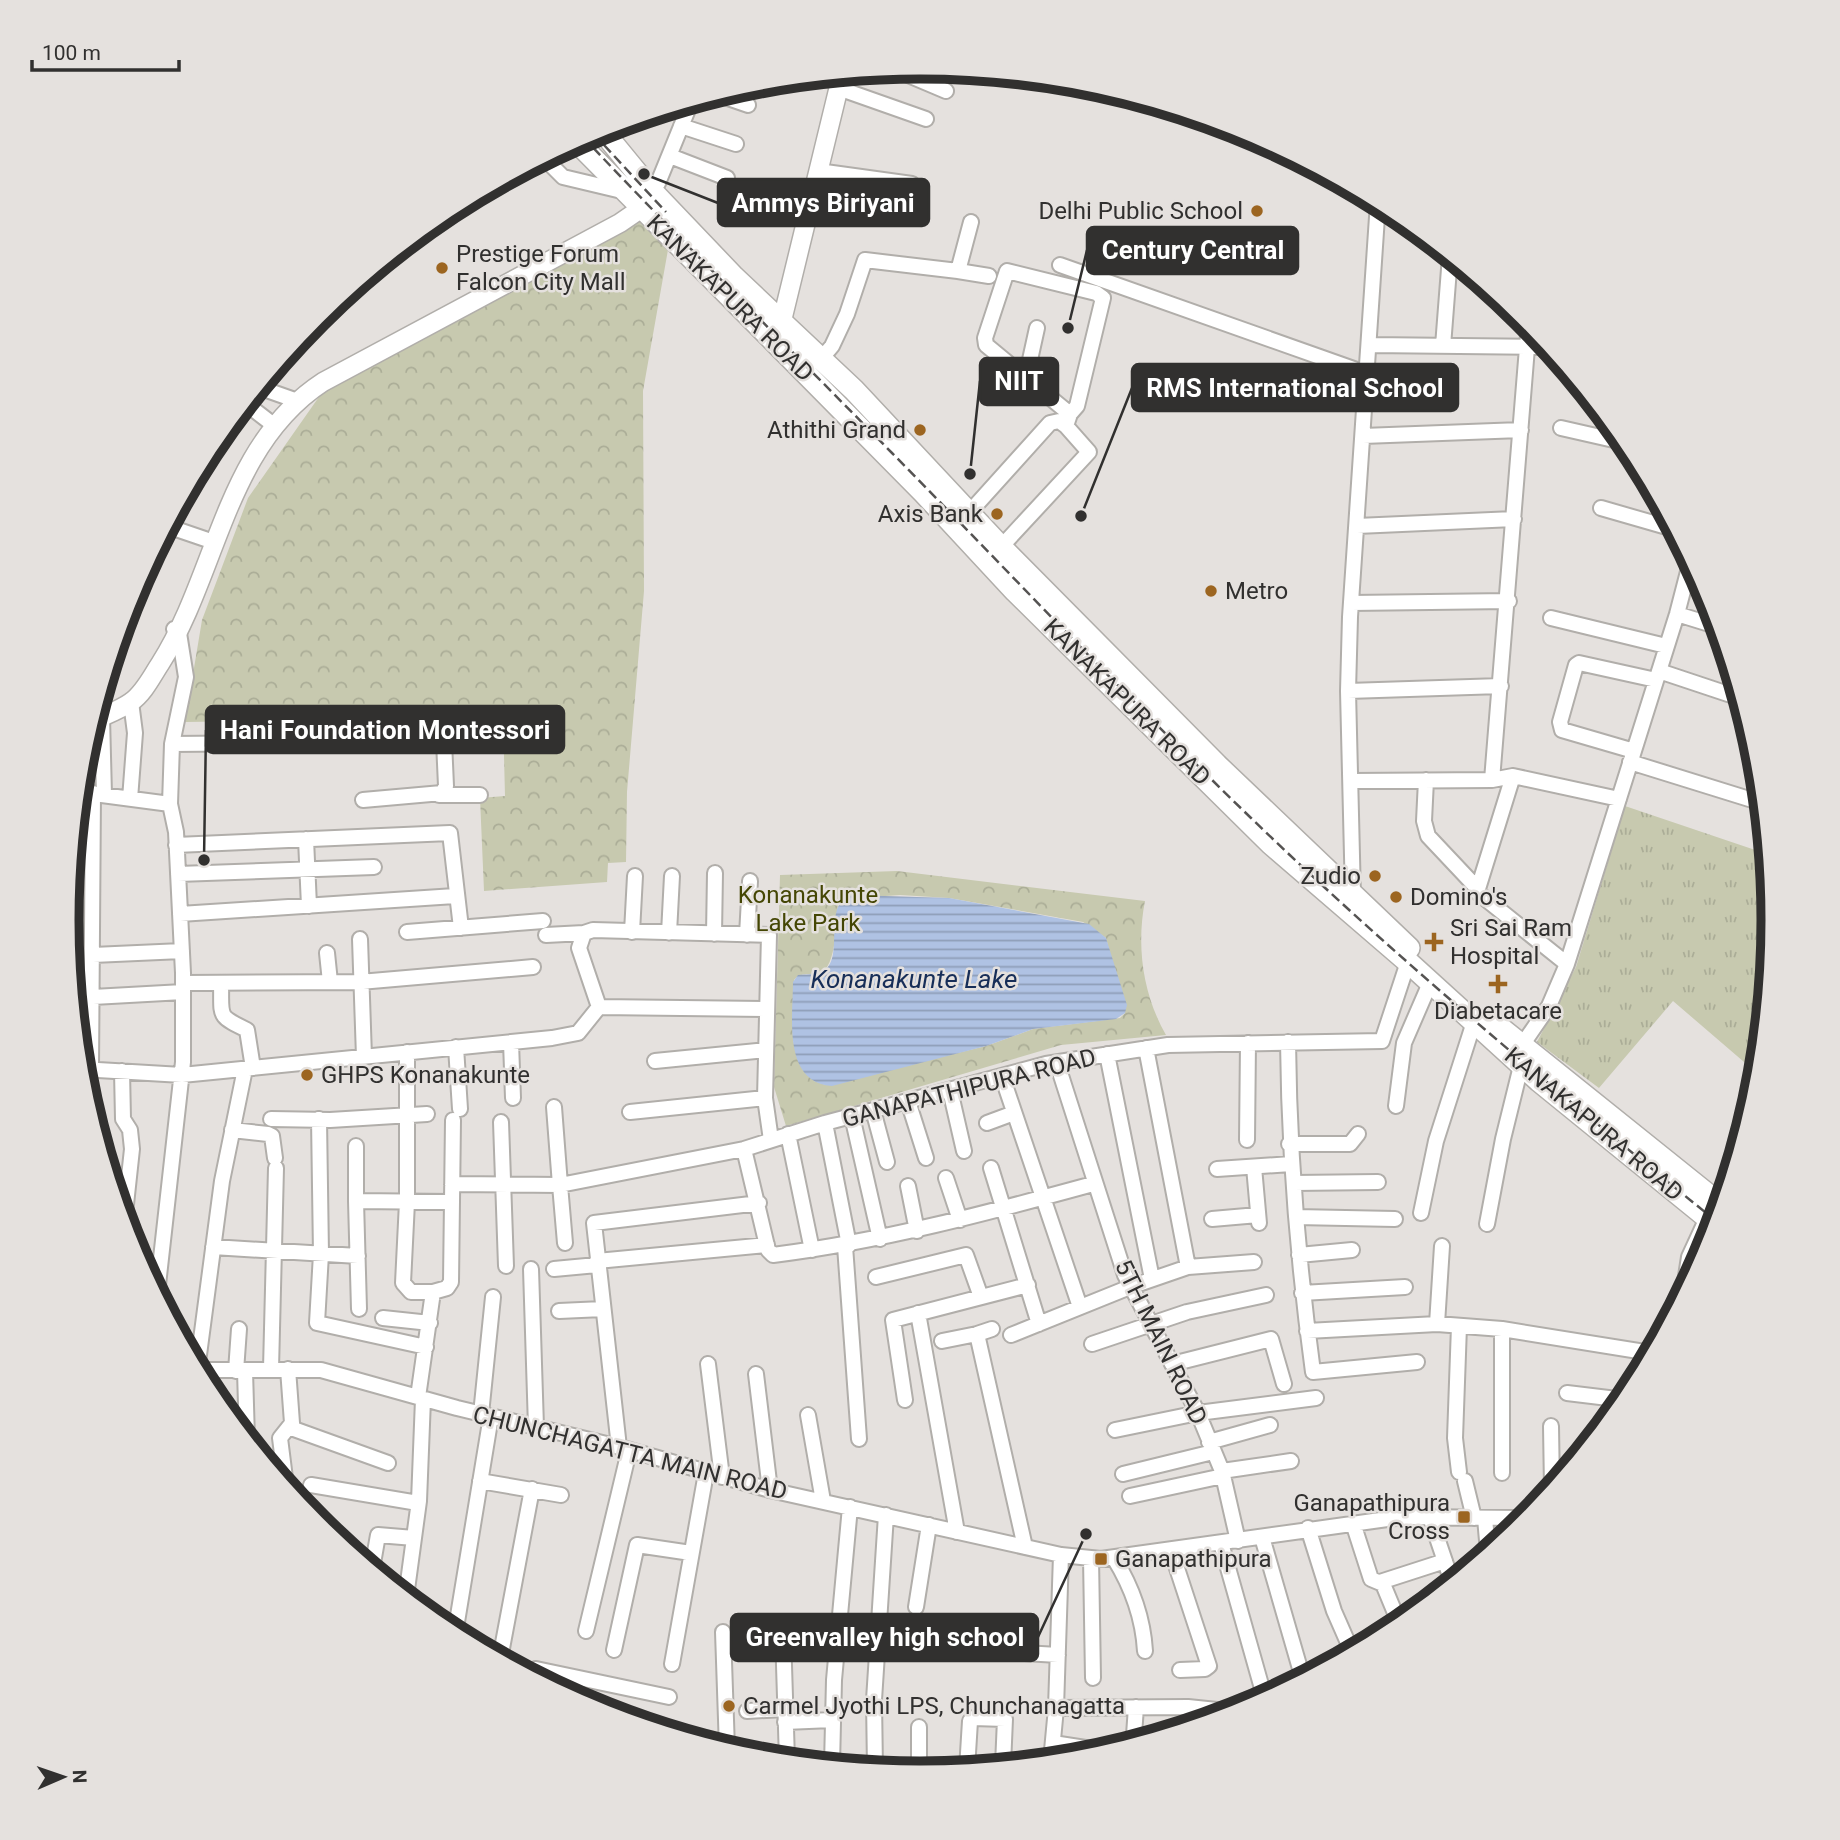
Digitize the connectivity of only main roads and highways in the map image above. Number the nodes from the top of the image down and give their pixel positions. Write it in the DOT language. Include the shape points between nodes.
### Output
graph roads {
  1 [pos="839,83"];
  2 [pos="611,138"];
  3 [pos="585,149"];
  4 [pos="643,198"];
  5 [pos="782,323"];
  6 [pos="775,344"];
  7 [pos="176,631"];
  8 [pos="105,709"];
  9 [pos="105,713"];
  10 [pos="1349,903"];
  11 [pos="1519,1056"];
  12 [pos="1709,1210"];
  1 -- 5 [label="main road"];
  2 -- 4 [label="highway, KANAKAPURA ROAD"];
  3 -- 4 [label="highway, KANAKAPURA ROAD"];
  4 -- 5 [label="highway, KANAKAPURA ROAD"];
  4 -- 6 [label="highway, KANAKAPURA ROAD"];
  4 -- 7 [label="main road" via="620,223 323,382 298,402 255,457 230,501"];
  4 -- 7 [label="main road" via="320,378 292,399 252,450 208,540"];
  5 -- 6 [label="main road"];
  5 -- 10 [label="highway, KANAKAPURA ROAD" via="854,390 968,514"];
  6 -- 10 [label="highway, KANAKAPURA ROAD" via="1014,591 1271,844"];
  7 -- 8 [label="main road" via="150,669"];
  7 -- 9 [label="main road" via="143,689 131,702"];
  10 -- 11 [label="highway, KANAKAPURA ROAD" via="1449,988"];
  10 -- 11 [label="highway, KANAKAPURA ROAD" via="1430,983"];
  11 -- 12 [label="highway, KANAKAPURA ROAD"];
}
